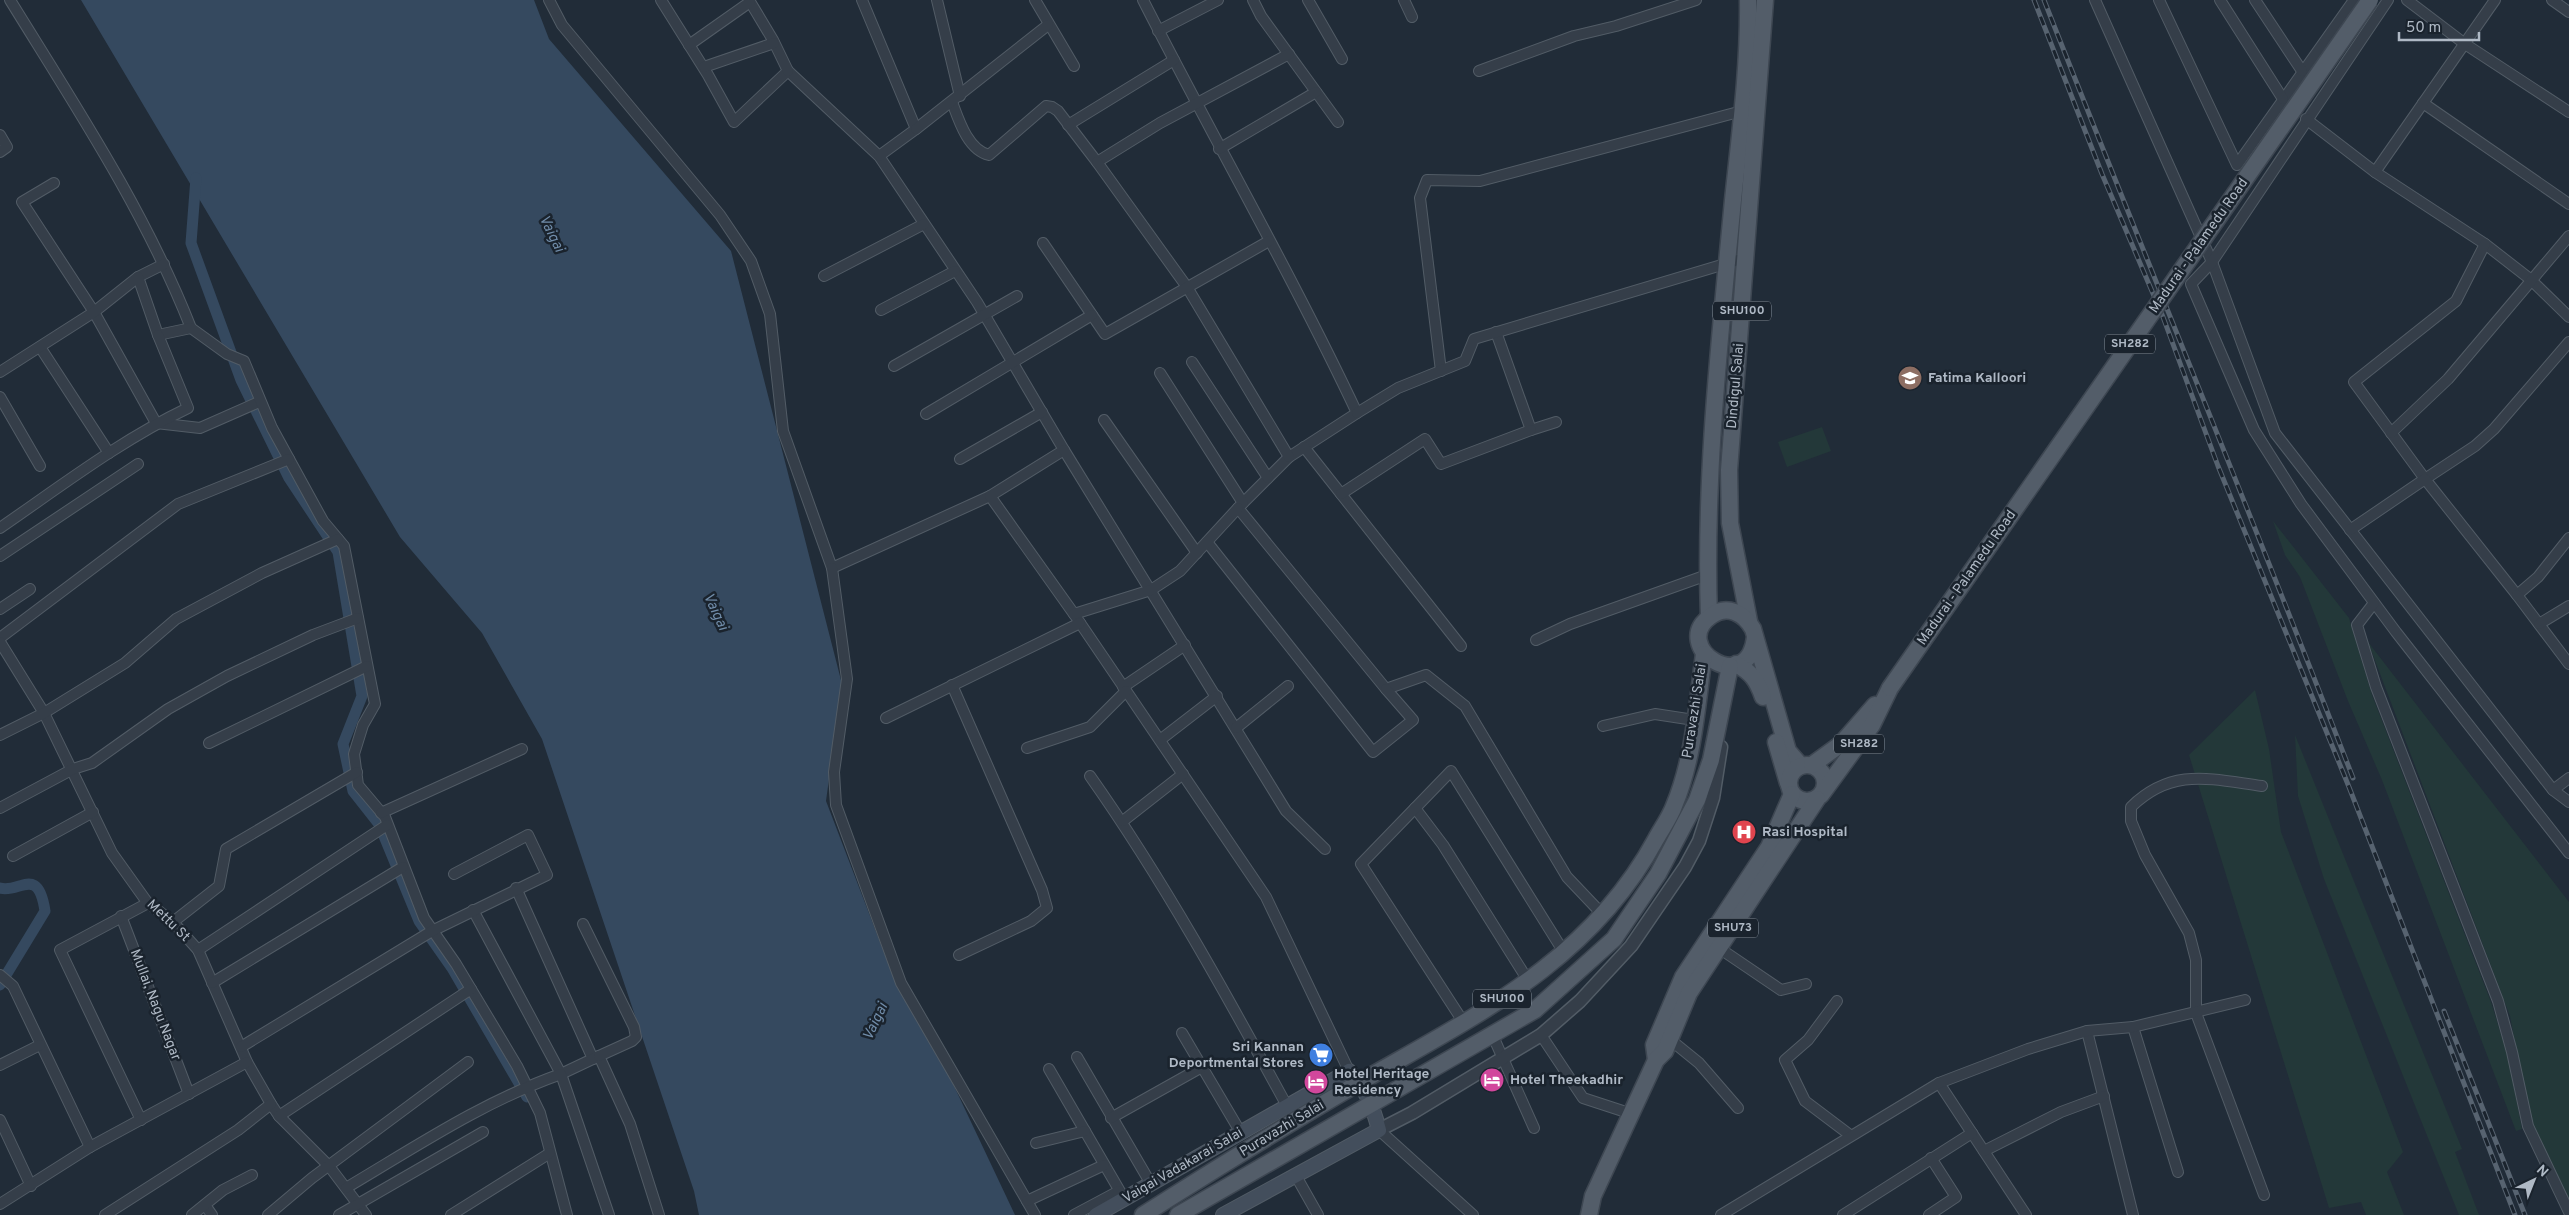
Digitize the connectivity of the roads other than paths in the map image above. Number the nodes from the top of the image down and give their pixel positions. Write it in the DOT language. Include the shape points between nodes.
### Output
graph roads {
  1 [pos="10,0"];
  2 [pos="549,0"];
  3 [pos="661,0"];
  4 [pos="862,0"];
  5 [pos="937,0"];
  6 [pos="1035,0"];
  7 [pos="1143,0"];
  8 [pos="1218,0"];
  9 [pos="1253,0"];
  10 [pos="1308,0"];
  11 [pos="1404,0"];
  12 [pos="1696,0"];
  13 [pos="1748,0"];
  14 [pos="1765,0"];
  15 [pos="2095,0"];
  16 [pos="2159,0"];
  17 [pos="2220,0"];
  18 [pos="2255,0"];
  19 [pos="2354,0"];
  20 [pos="2370,0"];
  21 [pos="2388,0"];
  22 [pos="2407,0"];
  23 [pos="2495,0"];
  24 [pos="2552,0"];
  25 [pos="750,1"];
  26 [pos="2569,12"];
  27 [pos="1412,17"];
  28 [pos="1048,25"];
  29 [pos="1158,31"];
  30 [pos="774,43"];
  31 [pos="2465,44"];
  32 [pos="689,45"];
  33 [pos="1289,54"];
  34 [pos="1342,59"];
  35 [pos="1174,60"];
  36 [pos="1074,66"];
  37 [pos="704,67"];
  38 [pos="788,71"];
  39 [pos="2302,71"];
  40 [pos="1479,72"];
  41 [pos="1316,92"];
  42 [pos="956,99"];
  43 [pos="2283,99"];
  44 [pos="2423,103"];
  45 [pos="1196,104"];
  46 [pos="1742,111"];
  47 [pos="2569,112"];
  48 [pos="2306,120"];
  49 [pos="1338,122"];
  50 [pos="1068,125"];
  51 [pos="916,129"];
  52 [pos="0,135"];
  53 [pos="1220,149"];
  54 [pos="0,152"];
  55 [pos="879,156"];
  56 [pos="1097,162"];
  57 [pos="2375,172"];
  58 [pos="54,183"];
  59 [pos="2569,204"];
  60 [pos="924,224"];
  61 [pos="2569,236"];
  62 [pos="1269,241"];
  63 [pos="1043,243"];
  64 [pos="2485,244"];
  65 [pos="1745,258"];
  66 [pos="2212,262"];
  67 [pos="164,264"];
  68 [pos="1727,264"];
  69 [pos="956,271"];
  70 [pos="824,276"];
  71 [pos="138,277"];
  72 [pos="2530,279"];
  73 [pos="1187,287"];
  74 [pos="1016,296"];
  75 [pos="881,310"];
  76 [pos="94,312"];
  77 [pos="984,315"];
  78 [pos="1092,315"];
  79 [pos="2569,317"];
  80 [pos="191,328"];
  81 [pos="1496,332"];
  82 [pos="158,335"];
  83 [pos="2569,342"];
  84 [pos="40,347"];
  85 [pos="1192,362"];
  86 [pos="1012,363"];
  87 [pos="894,366"];
  88 [pos="1440,371"];
  89 [pos="0,372"];
  90 [pos="1160,373"];
  91 [pos="0,398"];
  92 [pos="255,404"];
  93 [pos="1042,412"];
  94 [pos="1357,413"];
  95 [pos="926,414"];
  96 [pos="1104,420"];
  97 [pos="1556,422"];
  98 [pos="156,423"];
  99 [pos="1531,430"];
  100 [pos="2391,433"];
  101 [pos="1304,447"];
  102 [pos="1064,450"];
  103 [pos="108,454"];
  104 [pos="1289,457"];
  105 [pos="960,459"];
  106 [pos="283,461"];
  107 [pos="138,464"];
  108 [pos="40,466"];
  109 [pos="1268,478"];
  110 [pos="2425,479"];
  111 [pos="1342,494"];
  112 [pos="990,496"];
  113 [pos="1240,505"];
  114 [pos="0,528"];
  115 [pos="2350,530"];
  116 [pos="2569,538"];
  117 [pos="333,541"];
  118 [pos="1207,542"];
  119 [pos="1197,553"];
  120 [pos="0,556"];
  121 [pos="832,568"];
  122 [pos="1707,575"];
  123 [pos="30,590"];
  124 [pos="1152,590"];
  125 [pos="2517,595"];
  126 [pos="2374,603"];
  127 [pos="2569,606"];
  128 [pos="0,609"];
  129 [pos="1074,614"];
  130 [pos="1709,617"];
  131 [pos="352,621"];
  132 [pos="1080,623"];
  133 [pos="2539,624"];
  134 [pos="1752,629"];
  135 [pos="0,640"];
  136 [pos="1536,640"];
  137 [pos="1185,645"];
  138 [pos="1461,646"];
  139 [pos="1704,654"];
  140 [pos="2569,664"];
  141 [pos="1733,665"];
  142 [pos="361,669"];
  143 [pos="952,685"];
  144 [pos="1288,686"];
  145 [pos="1890,688"];
  146 [pos="1125,689"];
  147 [pos="1386,689"];
  148 [pos="1217,696"];
  149 [pos="1722,705"];
  150 [pos="44,713"];
  151 [pos="886,718"];
  152 [pos="1694,720"];
  153 [pos="1603,726"];
  154 [pos="1236,728"];
  155 [pos="0,735"];
  156 [pos="1160,740"];
  157 [pos="209,743"];
  158 [pos="1027,748"];
  159 [pos="522,749"];
  160 [pos="1806,766"];
  161 [pos="73,769"];
  162 [pos="1183,774"];
  163 [pos="352,775"];
  164 [pos="1090,776"];
  165 [pos="2569,778"];
  166 [pos="2262,786"];
  167 [pos="1790,789"];
  168 [pos="2553,790"];
  169 [pos="1819,797"];
  170 [pos="2569,802"];
  171 [pos="0,808"];
  172 [pos="1415,808"];
  173 [pos="93,812"];
  174 [pos="381,813"];
  175 [pos="1122,821"];
  176 [pos="383,828"];
  177 [pos="1326,849"];
  178 [pos="2569,853"];
  179 [pos="13,856"];
  180 [pos="400,869"];
  181 [pos="454,874"];
  182 [pos="516,888"];
  183 [pos="148,903"];
  184 [pos="473,910"];
  185 [pos="121,916"];
  186 [pos="1604,916"];
  187 [pos="172,922"];
  188 [pos="583,924"];
  189 [pos="429,933"];
  190 [pos="1720,948"];
  191 [pos="198,950"];
  192 [pos="1565,954"];
  193 [pos="959,955"];
  194 [pos="0,974"];
  195 [pos="1529,982"];
  196 [pos="212,983"];
  197 [pos="1806,984"];
  198 [pos="468,991"];
  199 [pos="2245,1000"];
  200 [pos="1837,1001"];
  201 [pos="2196,1013"];
  202 [pos="1464,1023"];
  203 [pos="2133,1026"];
  204 [pos="2088,1031"];
  205 [pos="1182,1033"];
  206 [pos="1492,1034"];
  207 [pos="1541,1035"];
  208 [pos="1665,1036"];
  209 [pos="40,1045"];
  210 [pos="241,1047"];
  211 [pos="596,1057"];
  212 [pos="1078,1057"];
  213 [pos="1503,1058"];
  214 [pos="247,1062"];
  215 [pos="468,1062"];
  216 [pos="0,1064"];
  217 [pos="1202,1067"];
  218 [pos="1049,1069"];
  219 [pos="561,1074"];
  220 [pos="1355,1077"];
  221 [pos="1939,1083"];
  222 [pos="523,1088"];
  223 [pos="189,1094"];
  224 [pos="2104,1096"];
  225 [pos="271,1104"];
  226 [pos="1372,1105"];
  227 [pos="1287,1106"];
  228 [pos="1738,1108"];
  229 [pos="1632,1114"];
  230 [pos="280,1116"];
  231 [pos="1112,1118"];
  232 [pos="0,1120"];
  233 [pos="141,1120"];
  234 [pos="1534,1128"];
  235 [pos="1379,1130"];
  236 [pos="1085,1131"];
  237 [pos="484,1132"];
  238 [pos="1241,1133"];
  239 [pos="1972,1133"];
  240 [pos="1850,1135"];
  241 [pos="1036,1143"];
  242 [pos="90,1147"];
  243 [pos="1984,1151"];
  244 [pos="548,1155"];
  245 [pos="1931,1158"];
  246 [pos="1104,1164"];
  247 [pos="329,1166"];
  248 [pos="2178,1172"];
  249 [pos="252,1174"];
  250 [pos="1296,1176"];
  251 [pos="1151,1184"];
  252 [pos="31,1186"];
  253 [pos="346,1188"];
  254 [pos="1122,1195"];
  255 [pos="2264,1195"];
  256 [pos="1026,1200"];
  257 [pos="0,1204"];
  258 [pos="358,1204"];
  259 [pos="205,1205"];
  260 [pos="2569,1212"];
  261 [pos="105,1215"];
  262 [pos="192,1215"];
  263 [pos="212,1215"];
  264 [pos="268,1215"];
  265 [pos="339,1215"];
  266 [pos="366,1215"];
  267 [pos="452,1215"];
  268 [pos="567,1215"];
  269 [pos="609,1215"];
  270 [pos="659,1215"];
  271 [pos="1035,1215"];
  272 [pos="1074,1215"];
  273 [pos="1096,1215"];
  274 [pos="1143,1215"];
  275 [pos="1178,1215"];
  276 [pos="1223,1215"];
  277 [pos="1318,1215"];
  278 [pos="1473,1215"];
  279 [pos="1589,1215"];
  280 [pos="1721,1215"];
  281 [pos="1843,1215"];
  282 [pos="1929,1215"];
  283 [pos="2026,1215"];
  284 [pos="2133,1215"];
  1 -- 67 [label="street" via="126,190"];
  2 -- 121 [label="street" via="562,25 720,216 752,261 770,314 783,431"];
  3 -- 32 [label="street"];
  4 -- 51 [label="street"];
  5 -- 42 [label="street"];
  6 -- 28 [label="street"];
  7 -- 29 [label="street"];
  8 -- 29 [label="street"];
  9 -- 33 [label="street"];
  10 -- 34 [label="street"];
  11 -- 27 [label="street"];
  12 -- 40 [label="street" via="1574,36"];
  13 -- 46 [label="main road, Dindigul Salai / SHU100"];
  14 -- 65 [label="main road, Dindigul Salai / SHU100"];
  15 -- 66 [label="street"];
  16 -- 43 [label="street" via="2237,165"];
  17 -- 43 [label="street"];
  18 -- 39 [label="street"];
  19 -- 39 [label="street"];
  20 -- 145 [label="main road, Madurai - Palamedu Road / SH282, bridge"];
  21 -- 48 [label="street"];
  22 -- 31 [label="street"];
  23 -- 31 [label="street"];
  24 -- 26 [label="street"];
  25 -- 30 [label="street"];
  25 -- 32 [label="street"];
  28 -- 36 [label="street"];
  28 -- 42 [label="street"];
  29 -- 35 [label="street"];
  30 -- 37 [label="street"];
  30 -- 38 [label="street"];
  31 -- 44 [label="street"];
  31 -- 47 [label="street"];
  32 -- 37 [label="street"];
  33 -- 41 [label="street"];
  33 -- 45 [label="street"];
  35 -- 45 [label="street"];
  35 -- 50 [label="street"];
  37 -- 38 [label="street" via="734,122"];
  38 -- 55 [label="street"];
  39 -- 43 [label="street"];
  41 -- 49 [label="street"];
  41 -- 53 [label="street"];
  42 -- 50 [label="street" via="960,124 972,143 989,155 1046,106 1058,111"];
  42 -- 51 [label="street"];
  44 -- 57 [label="street"];
  44 -- 59 [label="street"];
  45 -- 53 [label="street"];
  45 -- 56 [label="street"];
  46 -- 68 [label="main road, Dindigul Salai / SHU100"];
  46 -- 88 [label="street" via="1480,180 1427,180 1420,198"];
  48 -- 57 [label="street"];
  48 -- 66 [label="street"];
  50 -- 56 [label="street"];
  51 -- 55 [label="street"];
  52 -- 54 [label="street" via="7,147"];
  53 -- 62 [label="street"];
  55 -- 60 [label="street"];
  56 -- 73 [label="street"];
  57 -- 64 [label="street"];
  58 -- 76 [label="street" via="22,202"];
  60 -- 69 [label="street"];
  60 -- 70 [label="street"];
  61 -- 72 [label="street"];
  62 -- 73 [label="street"];
  62 -- 94 [label="street"];
  63 -- 78 [label="street"];
  64 -- 72 [label="street"];
  64 -- 100 [label="street" via="2456,302 2354,382"];
  65 -- 68 [label="street"];
  65 -- 134 [label="main road, Dindigul Salai / SHU100" via="1729,470 1730,523"];
  66 -- 115 [label="street" via="2275,433"];
  66 -- 126 [label="street" via="2191,284 2254,430 2301,504"];
  67 -- 71 [label="street"];
  67 -- 80 [label="street"];
  68 -- 81 [label="street"];
  68 -- 122 [label="main road, Dindigul Salai / SHU100" via="1710,473"];
  69 -- 75 [label="street"];
  69 -- 77 [label="street"];
  71 -- 76 [label="street"];
  71 -- 82 [label="street"];
  72 -- 79 [label="street"];
  72 -- 100 [label="street" via="2448,378"];
  73 -- 78 [label="street" via="1105,334"];
  73 -- 104 [label="street"];
  74 -- 77 [label="street"];
  76 -- 84 [label="street"];
  76 -- 98 [label="street"];
  77 -- 86 [label="street"];
  77 -- 87 [label="street"];
  78 -- 86 [label="street"];
  80 -- 82 [label="street"];
  80 -- 92 [label="street" via="227,354 244,361"];
  81 -- 88 [label="street" via="1474,339 1465,361"];
  81 -- 99 [label="street"];
  82 -- 98 [label="street" via="188,408"];
  83 -- 110 [label="street" via="2494,429 2475,446"];
  84 -- 89 [label="street"];
  84 -- 103 [label="street"];
  85 -- 109 [label="street"];
  86 -- 93 [label="street"];
  86 -- 95 [label="street"];
  88 -- 94 [label="street" via="1398,388"];
  90 -- 113 [label="street"];
  91 -- 108 [label="street"];
  92 -- 98 [label="street" via="200,428"];
  92 -- 106 [label="street"];
  93 -- 102 [label="street"];
  93 -- 105 [label="street"];
  94 -- 101 [label="street"];
  96 -- 119 [label="street"];
  97 -- 99 [label="street"];
  98 -- 103 [label="street"];
  99 -- 111 [label="street" via="1441,464 1425,439"];
  100 -- 110 [label="street"];
  101 -- 104 [label="street"];
  101 -- 111 [label="street"];
  102 -- 112 [label="street"];
  102 -- 124 [label="street"];
  103 -- 114 [label="street"];
  104 -- 109 [label="street"];
  106 -- 117 [label="street"];
  106 -- 135 [label="street" via="178,504"];
  107 -- 120 [label="street"];
  109 -- 113 [label="street"];
  110 -- 115 [label="street"];
  110 -- 125 [label="street"];
  111 -- 138 [label="street"];
  112 -- 121 [label="street"];
  112 -- 129 [label="street"];
  113 -- 118 [label="street"];
  113 -- 147 [label="street"];
  115 -- 168 [label="street"];
  116 -- 125 [label="street" via="2538,577"];
  117 -- 131 [label="street" via="344,546"];
  117 -- 150 [label="street" via="262,573 176,619 125,663"];
  118 -- 119 [label="street"];
  118 -- 147 [label="street" via="1373,752 1413,720"];
  119 -- 124 [label="street" via="1180,571"];
  121 -- 256 [label="street" via="847,679 834,772 836,805 902,983"];
  122 -- 130 [label="main road, Dindigul Salai / SHU100"];
  122 -- 136 [label="street" via="1570,624"];
  123 -- 128 [label="street"];
  124 -- 129 [label="street"];
  124 -- 137 [label="street"];
  125 -- 133 [label="street"];
  126 -- 178 [label="street"];
  126 -- 260 [label="street" via="2357,625 2401,752 2498,1001 2528,1126"];
  127 -- 133 [label="street"];
  129 -- 132 [label="street"];
  130 -- 134 [label="main road" via="1725,610 1734,612"];
  130 -- 139 [label="main road, SHU100" via="1700,630 1700,646"];
  131 -- 142 [label="street"];
  131 -- 161 [label="street" via="313,635 227,676 168,709 92,763"];
  132 -- 143 [label="street"];
  132 -- 146 [label="street"];
  133 -- 140 [label="street"];
  134 -- 141 [label="main road" via="1750,654"];
  134 -- 160 [label="main road, Dindigul Salai" via="1788,751"];
  135 -- 150 [label="street, Mettu St"];
  137 -- 146 [label="street"];
  137 -- 148 [label="street"];
  139 -- 141 [label="main road" via="1715,663"];
  139 -- 152 [label="main road, Puravazhi Salai / SHU100"];
  141 -- 149 [label="main road, Puravazhi Salai / SHU100"];
  141 -- 167 [label="main road" via="1750,672 1757,681"];
  142 -- 157 [label="street"];
  142 -- 163 [label="street" via="375,704 363,725 354,754"];
  143 -- 151 [label="street"];
  143 -- 193 [label="street" via="1047,908 1031,921"];
  144 -- 154 [label="street"];
  145 -- 160 [label="main road, Madurai - Palamedu Road / SH282" via="1841,744"];
  145 -- 169 [label="main road, Madurai - Palamedu Road / SH282" via="1872,725"];
  146 -- 156 [label="street"];
  146 -- 158 [label="street" via="1090,728"];
  147 -- 186 [label="street" via="1426,675 1465,706 1567,877"];
  148 -- 154 [label="street"];
  148 -- 156 [label="street"];
  149 -- 206 [label="main road, Puravazhi Salai / SHU100" via="1711,760 1697,800 1658,874 1614,939 1535,1010"];
  149 -- 207 [label="street" via="1727,709 1713,798 1699,841 1685,867 1631,946 1580,1001"];
  150 -- 155 [label="street"];
  150 -- 161 [label="street, Mettu St"];
  152 -- 153 [label="street" via="1655,714"];
  152 -- 186 [label="main road, Puravazhi Salai / SHU100" via="1692,744 1674,806 1642,866"];
  154 -- 177 [label="street" via="1286,811"];
  156 -- 162 [label="street"];
  159 -- 174 [label="street"];
  160 -- 167 [label="main road, SHU73" via="1792,772"];
  160 -- 169 [label="main road" via="1821,771 1825,780"];
  161 -- 171 [label="street"];
  161 -- 173 [label="street, Mettu St"];
  162 -- 175 [label="street"];
  162 -- 220 [label="street" via="1266,896"];
  163 -- 174 [label="street"];
  163 -- 187 [label="street" via="226,849 218,886"];
  164 -- 175 [label="street"];
  165 -- 168 [label="street"];
  166 -- 201 [label="street" via="2208,779 2171,780 2146,792 2131,807 2131,821 2145,855 2190,933 2196,960"];
  167 -- 169 [label="main road" via="1806,802"];
  167 -- 208 [label="main road, SHU73" via="1769,847 1683,977"];
  168 -- 170 [label="street"];
  169 -- 190 [label="main road, SHU73"];
  172 -- 192 [label="street" via="1451,771"];
  172 -- 195 [label="street" via="1443,845"];
  172 -- 202 [label="street" via="1362,864"];
  173 -- 179 [label="street"];
  173 -- 183 [label="street, Mettu St" via="112,853"];
  174 -- 176 [label="street"];
  175 -- 227 [label="street" via="1210,964"];
  176 -- 180 [label="street"];
  176 -- 191 [label="street"];
  180 -- 189 [label="street"];
  180 -- 196 [label="street"];
  181 -- 182 [label="street" via="528,835 547,874"];
  182 -- 184 [label="street"];
  182 -- 211 [label="street"];
  183 -- 185 [label="street"];
  183 -- 187 [label="street, Mettu St"];
  184 -- 189 [label="street"];
  184 -- 219 [label="street"];
  185 -- 223 [label="street, Mullai, Nagu Nagar"];
  185 -- 233 [label="street" via="60,950"];
  186 -- 192 [label="main road, Puravazhi Salai / SHU100"];
  187 -- 191 [label="street, Mettu St"];
  188 -- 211 [label="street" via="636,1037"];
  189 -- 198 [label="street"];
  189 -- 210 [label="street"];
  190 -- 197 [label="street" via="1781,990"];
  190 -- 208 [label="main road, SHU73"];
  191 -- 196 [label="street, Mettu St"];
  192 -- 195 [label="main road, Puravazhi Salai / SHU100"];
  194 -- 209 [label="street" via="13,986"];
  195 -- 202 [label="main road, Puravazhi Salai / SHU100"];
  196 -- 210 [label="street, Mettu St"];
  198 -- 222 [label="street"];
  198 -- 230 [label="street"];
  199 -- 201 [label="street"];
  200 -- 240 [label="street" via="1808,1040 1785,1060 1805,1101"];
  201 -- 203 [label="street"];
  201 -- 255 [label="street"];
  202 -- 220 [label="main road, Puravazhi Salai / SHU100"];
  203 -- 204 [label="street"];
  203 -- 248 [label="street"];
  204 -- 221 [label="street" via="2028,1049"];
  204 -- 224 [label="street"];
  205 -- 217 [label="street"];
  206 -- 213 [label="street"];
  206 -- 226 [label="main road, Puravazhi Salai / SHU100"];
  207 -- 213 [label="street"];
  207 -- 229 [label="street" via="1583,1098"];
  208 -- 228 [label="street" via="1699,1063"];
  208 -- 229 [label="main road, SHU73" via="1665,1051 1656,1060"];
  209 -- 216 [label="street"];
  209 -- 242 [label="street"];
  210 -- 214 [label="street, Mettu St"];
  211 -- 219 [label="street"];
  211 -- 270 [label="street" via="630,1124"];
  212 -- 231 [label="street"];
  213 -- 234 [label="street"];
  213 -- 235 [label="street"];
  214 -- 223 [label="street"];
  214 -- 225 [label="street, Mettu St"];
  215 -- 247 [label="street"];
  217 -- 231 [label="street"];
  217 -- 238 [label="street"];
  218 -- 236 [label="street"];
  219 -- 222 [label="street"];
  219 -- 269 [label="street"];
  220 -- 226 [label="main road"];
  220 -- 227 [label="main road, Vaigai Vadakarai Salai"];
  220 -- 274 [label="main road, Puravazhi Salai / SHU100"];
  221 -- 239 [label="street"];
  221 -- 240 [label="street"];
  222 -- 244 [label="street" via="540,1113"];
  222 -- 253 [label="street" via="480,1108"];
  223 -- 233 [label="street"];
  224 -- 243 [label="street" via="2061,1112"];
  224 -- 284 [label="street"];
  225 -- 230 [label="street, Mettu St"];
  225 -- 261 [label="street" via="238,1130"];
  226 -- 235 [label="main road"];
  226 -- 275 [label="main road, Puravazhi Salai / SHU100"];
  227 -- 238 [label="main road, Vaigai Vadakarai Salai"];
  229 -- 279 [label="main road, SHU73" via="1593,1196"];
  230 -- 247 [label="street, Mettu St"];
  231 -- 251 [label="street"];
  232 -- 252 [label="street"];
  233 -- 242 [label="street"];
  235 -- 250 [label="main road"];
  235 -- 278 [label="street"];
  236 -- 241 [label="street"];
  236 -- 246 [label="street"];
  237 -- 258 [label="street"];
  238 -- 251 [label="main road, Vaigai Vadakarai Salai"];
  239 -- 243 [label="street"];
  239 -- 245 [label="street"];
  240 -- 280 [label="street"];
  242 -- 252 [label="street"];
  243 -- 283 [label="street"];
  244 -- 267 [label="street"];
  244 -- 268 [label="street"];
  245 -- 281 [label="street"];
  245 -- 282 [label="street" via="1956,1197"];
  246 -- 254 [label="street"];
  246 -- 256 [label="street"];
  247 -- 253 [label="street, Mettu St"];
  247 -- 264 [label="street"];
  249 -- 259 [label="street" via="223,1190"];
  250 -- 276 [label="main road"];
  250 -- 277 [label="street"];
  251 -- 254 [label="main road, Vaigai Vadakarai Salai"];
  252 -- 257 [label="street"];
  253 -- 258 [label="street, Mettu St"];
  254 -- 272 [label="street"];
  254 -- 273 [label="main road, Vaigai Vadakarai Salai"];
  256 -- 271 [label="street"];
  258 -- 265 [label="street"];
  258 -- 266 [label="street, Mettu St"];
  259 -- 262 [label="street"];
  259 -- 263 [label="street"];
}
